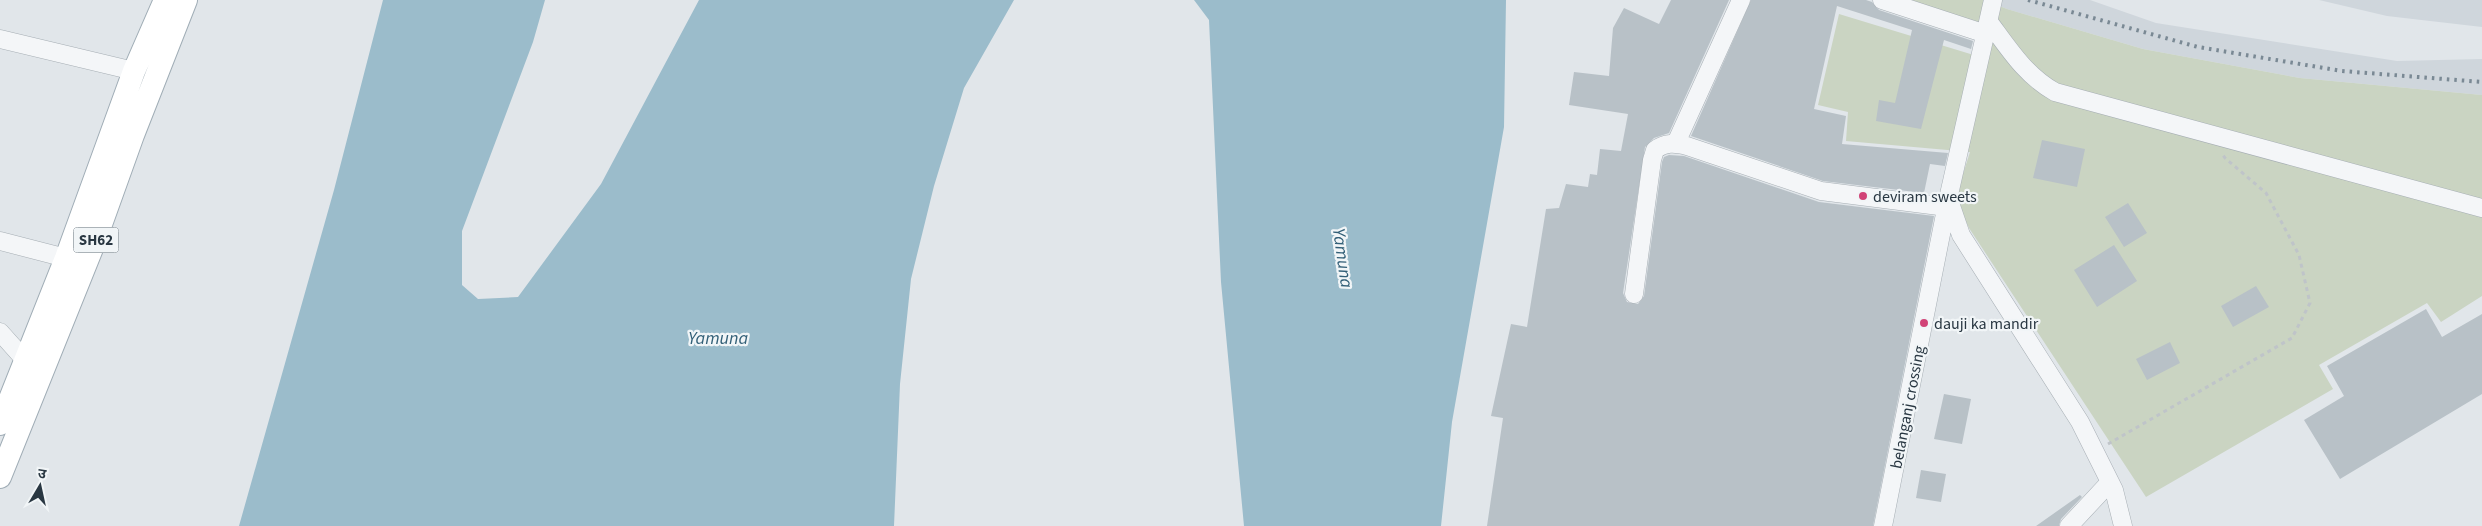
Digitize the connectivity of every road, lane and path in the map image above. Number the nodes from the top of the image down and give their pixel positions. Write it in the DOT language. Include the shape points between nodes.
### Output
graph roads {
  1 [pos="165,0"];
  2 [pos="186,0"];
  3 [pos="1741,0"];
  4 [pos="1882,0"];
  5 [pos="1994,0"];
  6 [pos="1987,28"];
  7 [pos="0,39"];
  8 [pos="134,71"];
  9 [pos="2216,136"];
  10 [pos="1676,143"];
  11 [pos="1948,203"];
  12 [pos="2482,208"];
  13 [pos="0,241"];
  14 [pos="66,258"];
  15 [pos="1634,294"];
  16 [pos="0,332"];
  17 [pos="25,360"];
  18 [pos="2,413"];
  19 [pos="2095,452"];
  20 [pos="0,477"];
  21 [pos="2110,482"];
  22 [pos="1882,526"];
  23 [pos="2069,526"];
  24 [pos="2123,526"];
  1 -- 8 [label="main road, SH62"];
  2 -- 20 [label="main road, SH62" via="95,241"];
  3 -- 10 [label="street"];
  4 -- 6 [label="street"];
  5 -- 6 [label="street, belanganj crossing"];
  6 -- 9 [label="street" via="2039,84 2055,92"];
  6 -- 11 [label="street, belanganj crossing"];
  7 -- 8 [label="street"];
  8 -- 14 [label="main road, SH62"];
  9 -- 12 [label="street"];
  9 -- 19 [label="path" via="2224,158 2266,193 2299,255 2310,303 2292,338"];
  10 -- 11 [label="street" via="1821,191"];
  10 -- 15 [label="street" via="1662,144 1654,150"];
  11 -- 19 [label="street" via="1961,235 2080,422"];
  11 -- 22 [label="street, belanganj crossing"];
  13 -- 14 [label="street"];
  14 -- 17 [label="main road, SH62"];
  16 -- 17 [label="street"];
  17 -- 18 [label="main road, SH62"];
  19 -- 21 [label="street"];
  21 -- 23 [label="street"];
  21 -- 24 [label="street"];
}
